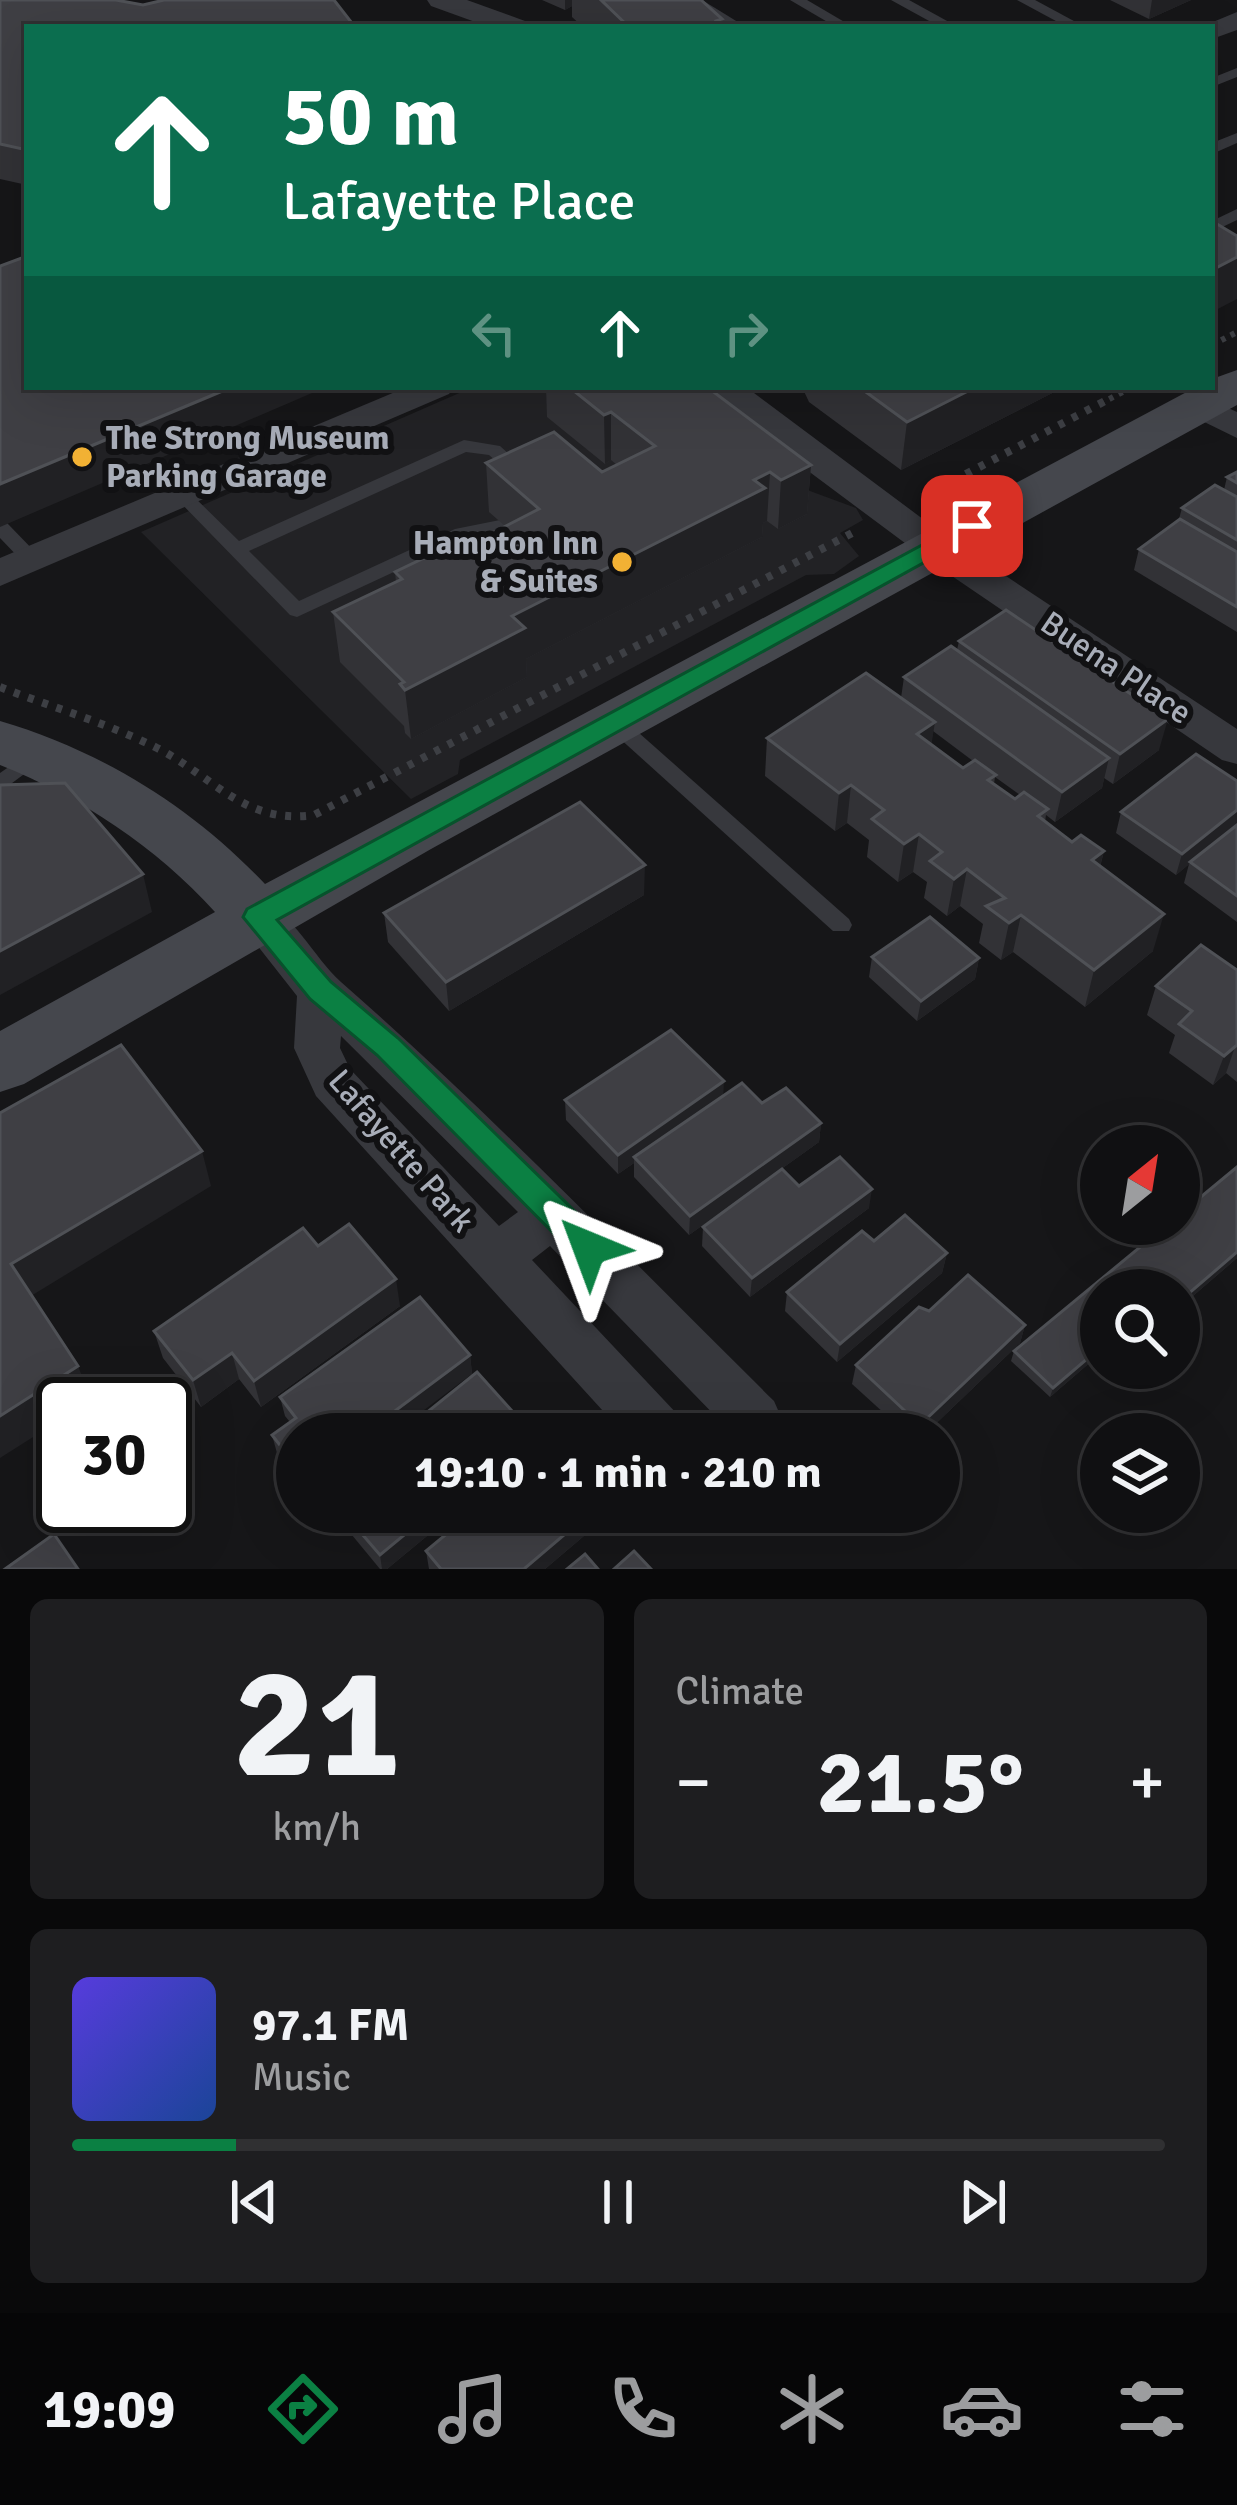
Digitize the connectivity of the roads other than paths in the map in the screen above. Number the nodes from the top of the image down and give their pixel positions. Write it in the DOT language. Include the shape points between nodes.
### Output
graph roads {
  1 [pos="441,0"];
  2 [pos="695,0"];
  3 [pos="797,0"];
  4 [pos="898,0"];
  5 [pos="1024,0"];
  6 [pos="506,24"];
  7 [pos="734,24"];
  8 [pos="840,24"];
  9 [pos="946,24"];
  10 [pos="1072,24"];
  11 [pos="430,390"];
  12 [pos="730,390"];
  13 [pos="1224,406"];
  14 [pos="539,488"];
  15 [pos="182,496"];
  16 [pos="505,526"];
  17 [pos="0,527"];
  18 [pos="934,546"];
  19 [pos="236,549"];
  20 [pos="15,566"];
  21 [pos="614,722"];
  22 [pos="1237,749"];
  23 [pos="12,761"];
  24 [pos="257,917"];
  25 [pos="841,925"];
  26 [pos="320,991"];
  27 [pos="0,1064"];
  28 [pos="556,1213"];
  29 [pos="495,1258"];
  30 [pos="641,1413"];
  31 [pos="748,1413"];
  1 -- 6 [label="street"];
  2 -- 7 [label="lane"];
  3 -- 8 [label="lane"];
  4 -- 9 [label="lane"];
  5 -- 10 [label="lane"];
  11 -- 15 [label="street"];
  12 -- 18 [label="street, Buena Place"];
  13 -- 18 [label="main road"];
  14 -- 19 [label="lane" via="494,450 464,446"];
  15 -- 19 [label="lane"];
  15 -- 20 [label="street"];
  16 -- 19 [label="lane" via="462,532 297,610"];
  17 -- 20 [label="lane"];
  18 -- 21 [label="main road"];
  18 -- 22 [label="street, Buena Place"];
  21 -- 24 [label="main road"];
  21 -- 25 [label="lane"];
  23 -- 24 [label="main road" via="115,791 145,810"];
  24 -- 26 [label="street"];
  24 -- 27 [label="main road"];
  26 -- 28 [label="street, Lafayette Park"];
  26 -- 29 [label="street, Lafayette Park" via="317,1048 333,1082"];
  28 -- 29 [label="street"];
  28 -- 31 [label="street, Lafayette Park"];
  29 -- 30 [label="street, Lafayette Park"];
}
